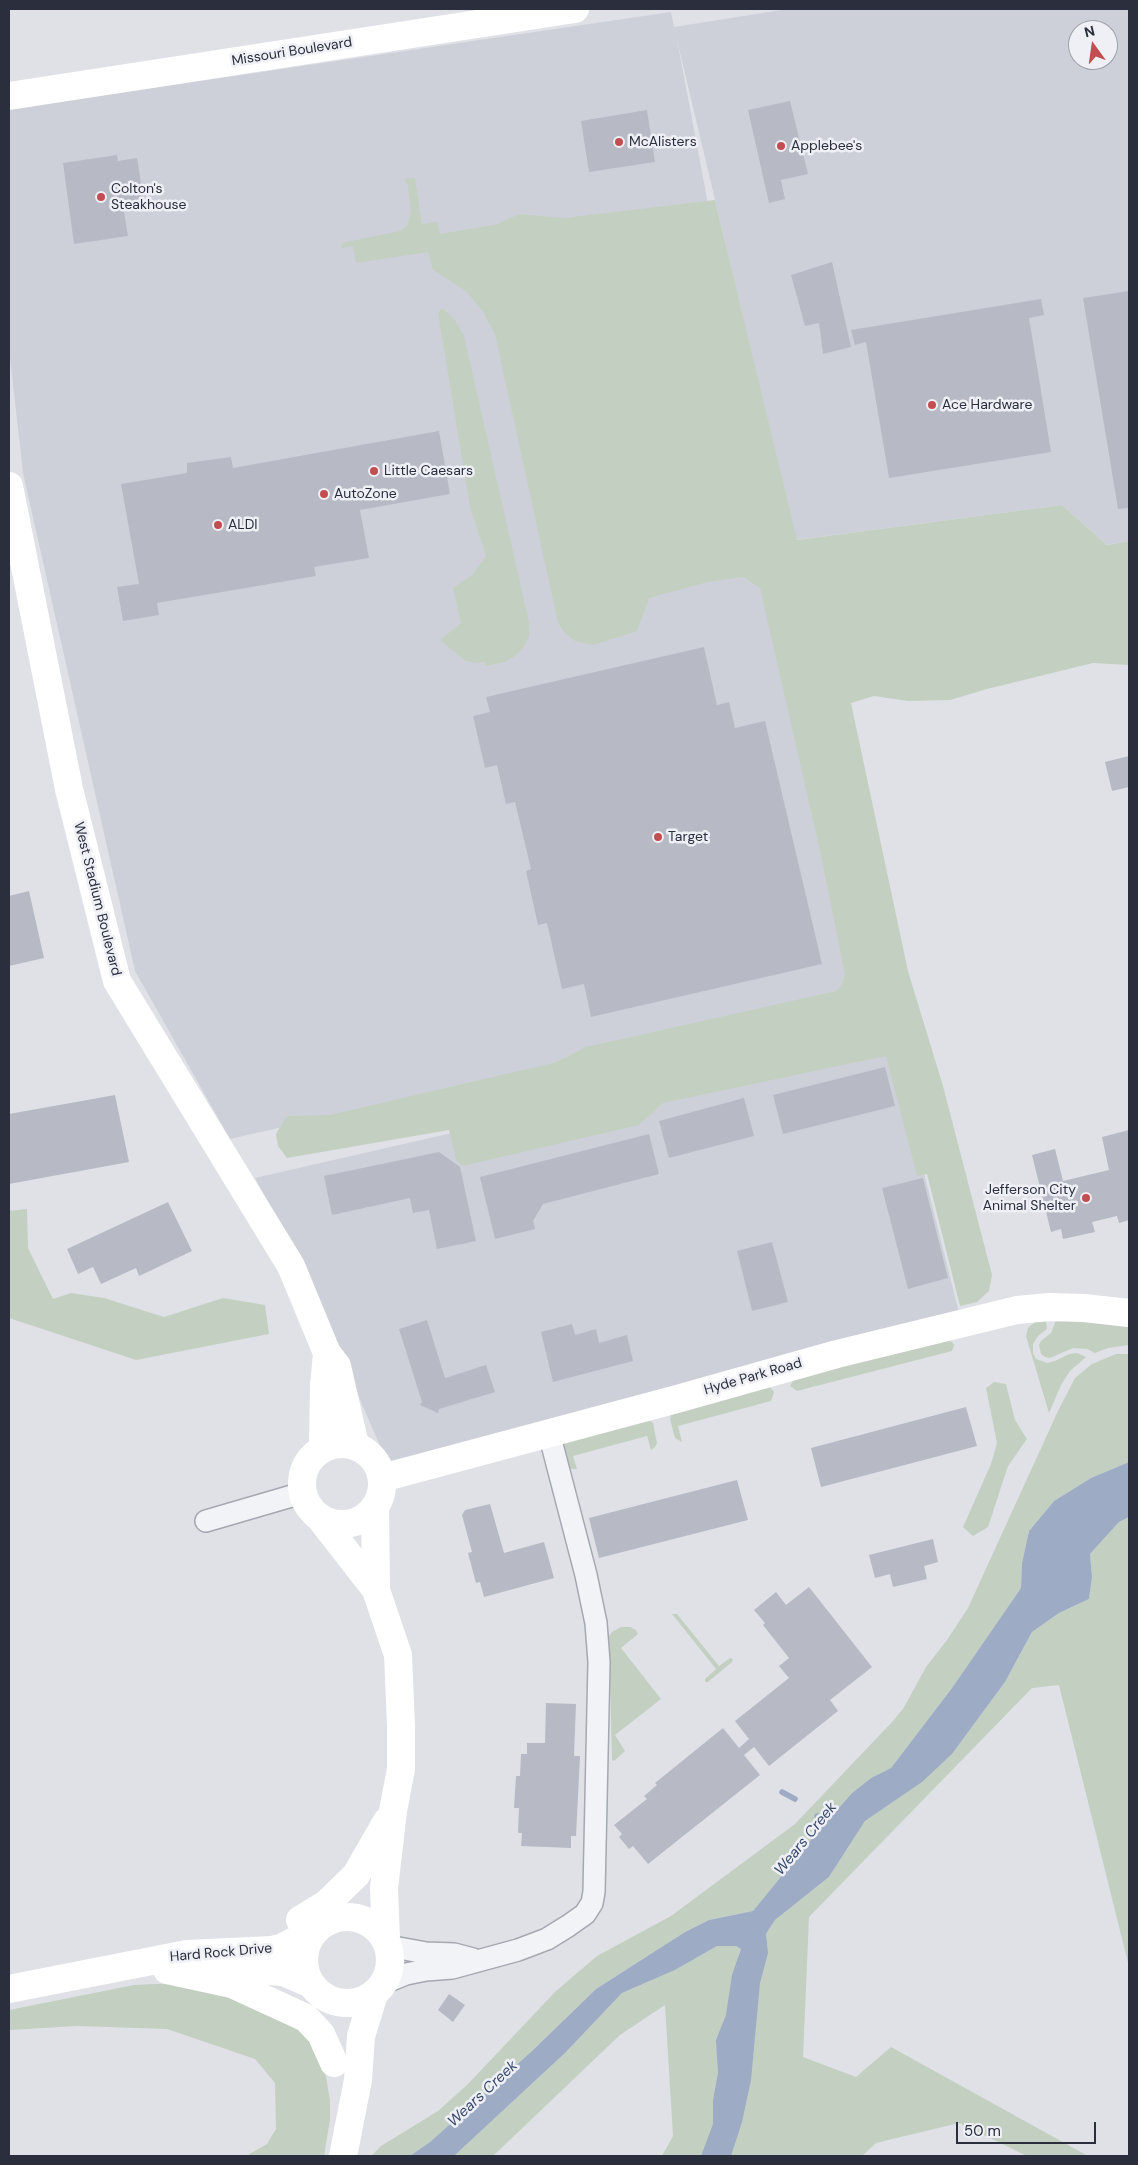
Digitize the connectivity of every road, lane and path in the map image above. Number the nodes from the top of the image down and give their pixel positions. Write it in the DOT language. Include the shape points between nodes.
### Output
graph roads {
  1 [pos="575,9"];
  2 [pos="9,96"];
  3 [pos="9,486"];
  4 [pos="1129,1312"];
  5 [pos="327,1353"];
  6 [pos="549,1433"];
  7 [pos="355,1446"];
  8 [pos="323,1447"];
  9 [pos="382,1478"];
  10 [pos="302,1492"];
  11 [pos="375,1507"];
  12 [pos="320,1518"];
  13 [pos="206,1521"];
  14 [pos="376,1590"];
  15 [pos="393,1811"];
  16 [pos="344,1917"];
  17 [pos="316,1930"];
  18 [pos="387,1942"];
  19 [pos="478,1960"];
  20 [pos="177,1962"];
  21 [pos="315,1988"];
  22 [pos="379,1988"];
  23 [pos="9,1989"];
  24 [pos="334,2063"];
  25 [pos="344,2150"];
  1 -- 2 [label="main road, Missouri Boulevard"];
  3 -- 5 [label="main road, West Stadium Boulevard" via="69,788 117,981 291,1266"];
  4 -- 6 [label="main road, Hyde Park Road" via="1058,1307 1017,1310 873,1344"];
  5 -- 7 [label="main road, West Stadium Boulevard" via="337,1366"];
  5 -- 8 [label="main road, West Stadium Boulevard"];
  6 -- 9 [label="main road, Hyde Park Road"];
  6 -- 19 [label="street" via="596,1623 599,1662 594,1892 585,1914 547,1938 518,1950"];
  7 -- 8 [label="main road" via="341,1443"];
  7 -- 9 [label="main road" via="368,1452"];
  8 -- 10 [label="main road" via="309,1458 302,1475"];
  9 -- 11 [label="main road" via="381,1493"];
  10 -- 12 [label="main road" via="308,1507"];
  10 -- 13 [label="street"];
  11 -- 12 [label="main road" via="351,1523 335,1524"];
  11 -- 14 [label="main road"];
  12 -- 14 [label="main road"];
  14 -- 15 [label="main road" via="398,1655 401,1769"];
  15 -- 16 [label="main road" via="368,1883"];
  15 -- 18 [label="main road" via="384,1895"];
  15 -- 20 [label="main road" via="356,1876 326,1904 270,1935"];
  16 -- 17 [label="main road" via="334,1918"];
  16 -- 18 [label="main road" via="368,1922"];
  17 -- 20 [label="main road, Hard Rock Drive" via="281,1948"];
  17 -- 21 [label="main road" via="305,1949 304,1961 306,1973"];
  18 -- 19 [label="street" via="426,1953 454,1954"];
  18 -- 22 [label="main road" via="391,1961"];
  19 -- 22 [label="street" via="452,1968 406,1974"];
  20 -- 21 [label="main road, Hard Rock Drive" via="284,1972"];
  20 -- 23 [label="main road, Hard Rock Drive" via="92,1973"];
  20 -- 24 [label="main road" via="306,2018 321,2034"];
  21 -- 22 [label="main road" via="332,2000 346,2003 361,2001"];
  21 -- 24 [label="main road" via="329,2030"];
  22 -- 25 [label="main road" via="360,2036 358,2080"];
  24 -- 25 [label="main road" via="342,2100"];
}
